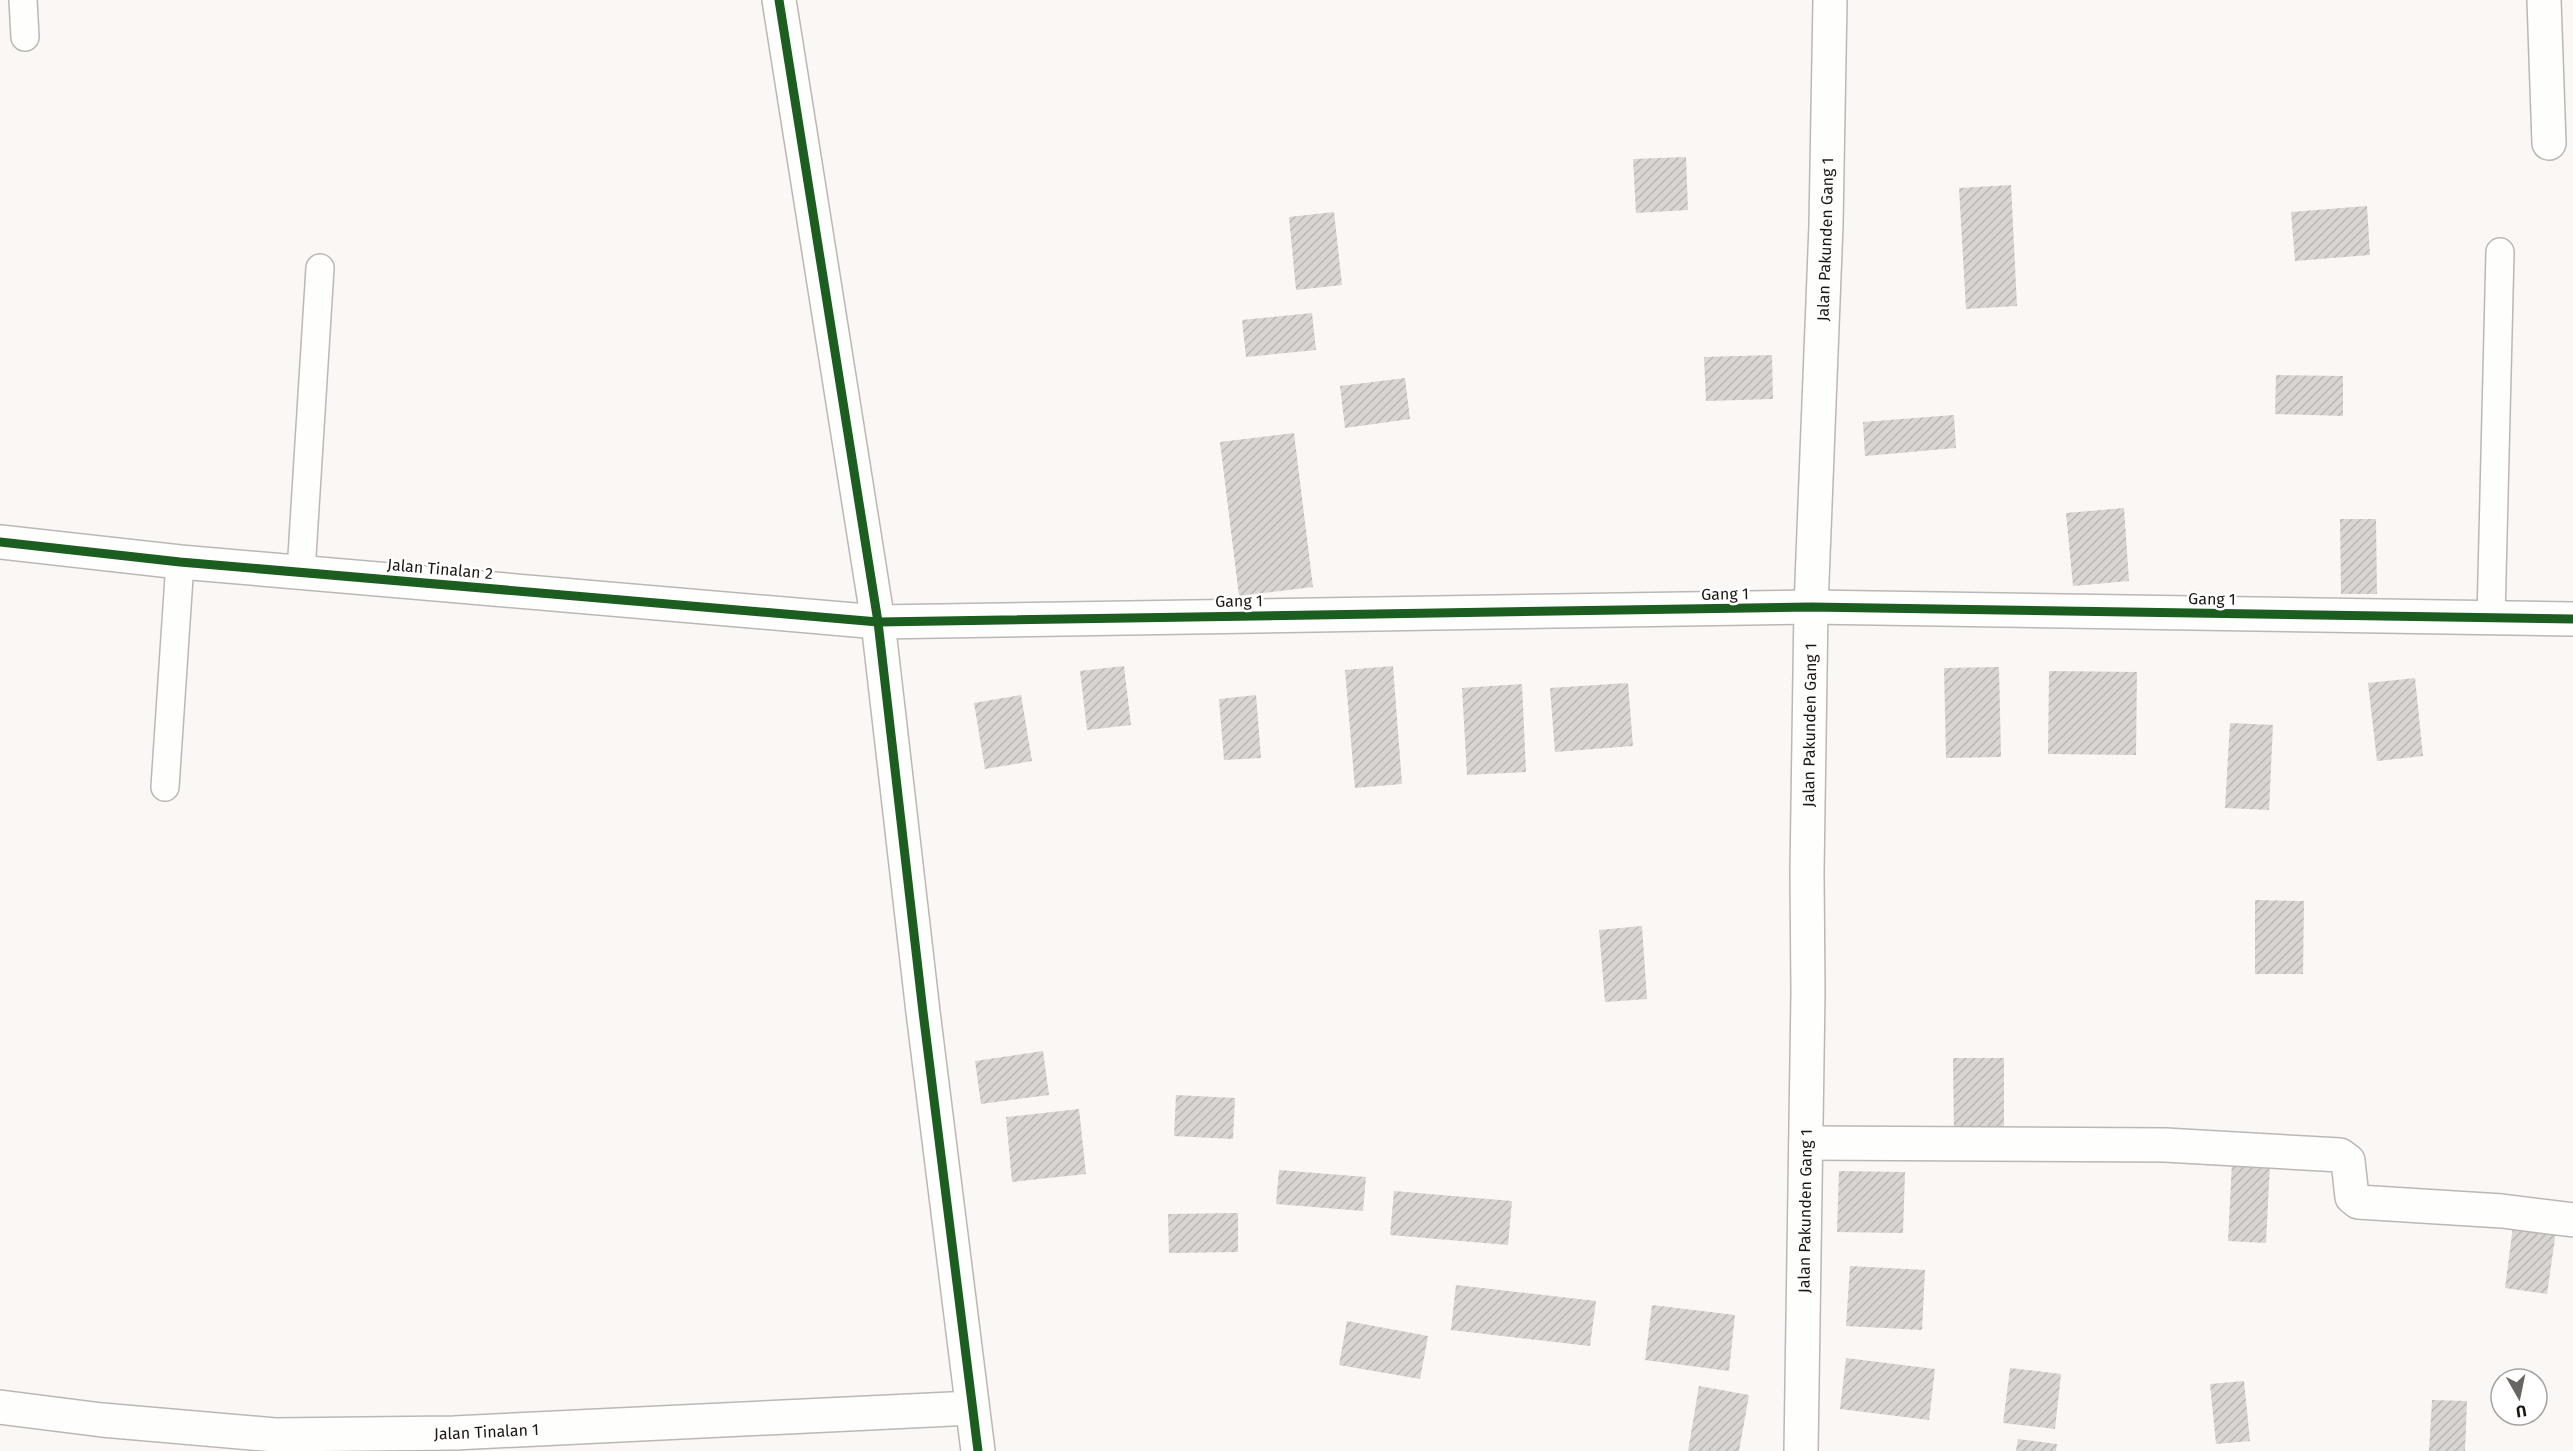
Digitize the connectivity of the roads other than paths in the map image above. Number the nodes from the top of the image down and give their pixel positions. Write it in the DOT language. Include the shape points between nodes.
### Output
graph roads {
  1 [pos="23,0"];
  2 [pos="779,0"];
  3 [pos="1830,0"];
  4 [pos="2544,0"];
  5 [pos="25,37"];
  6 [pos="2549,143"];
  7 [pos="2500,252"];
  8 [pos="320,268"];
  9 [pos="0,542"];
  10 [pos="180,562"];
  11 [pos="301,572"];
  12 [pos="1811,608"];
  13 [pos="2491,618"];
  14 [pos="2573,619"];
  15 [pos="878,622"];
  16 [pos="165,788"];
  17 [pos="1806,1143"];
  18 [pos="2573,1220"];
  19 [pos="0,1407"];
  20 [pos="972,1408"];
  21 [pos="560,1439"];
  22 [pos="978,1451"];
  23 [pos="1801,1451"];
  1 -- 5 [label="lane"];
  2 -- 15 [label="street"];
  3 -- 12 [label="street, Jalan Pakunden Gang 1" via="1826,225"];
  4 -- 6 [label="street"];
  7 -- 13 [label="lane"];
  8 -- 11 [label="lane"];
  9 -- 10 [label="street, Jalan Tinalan 2"];
  10 -- 11 [label="street, Jalan Tinalan 2"];
  10 -- 16 [label="lane"];
  11 -- 15 [label="street, Jalan Tinalan 2"];
  12 -- 13 [label="street, Gang 1"];
  12 -- 15 [label="street, Gang 1"];
  12 -- 17 [label="street, Jalan Pakunden Gang 1"];
  13 -- 14 [label="street, Gang 1"];
  15 -- 20 [label="street"];
  17 -- 18 [label="street" via="2165,1145 2340,1155 2348,1161 2352,1197 2358,1202 2502,1211"];
  17 -- 23 [label="street, Jalan Pakunden Gang 1"];
  19 -- 21 [label="street, Jalan Tinalan 1" via="275,1435 454,1432"];
  20 -- 21 [label="street, Jalan Tinalan 1"];
  20 -- 22 [label="street"];
}
